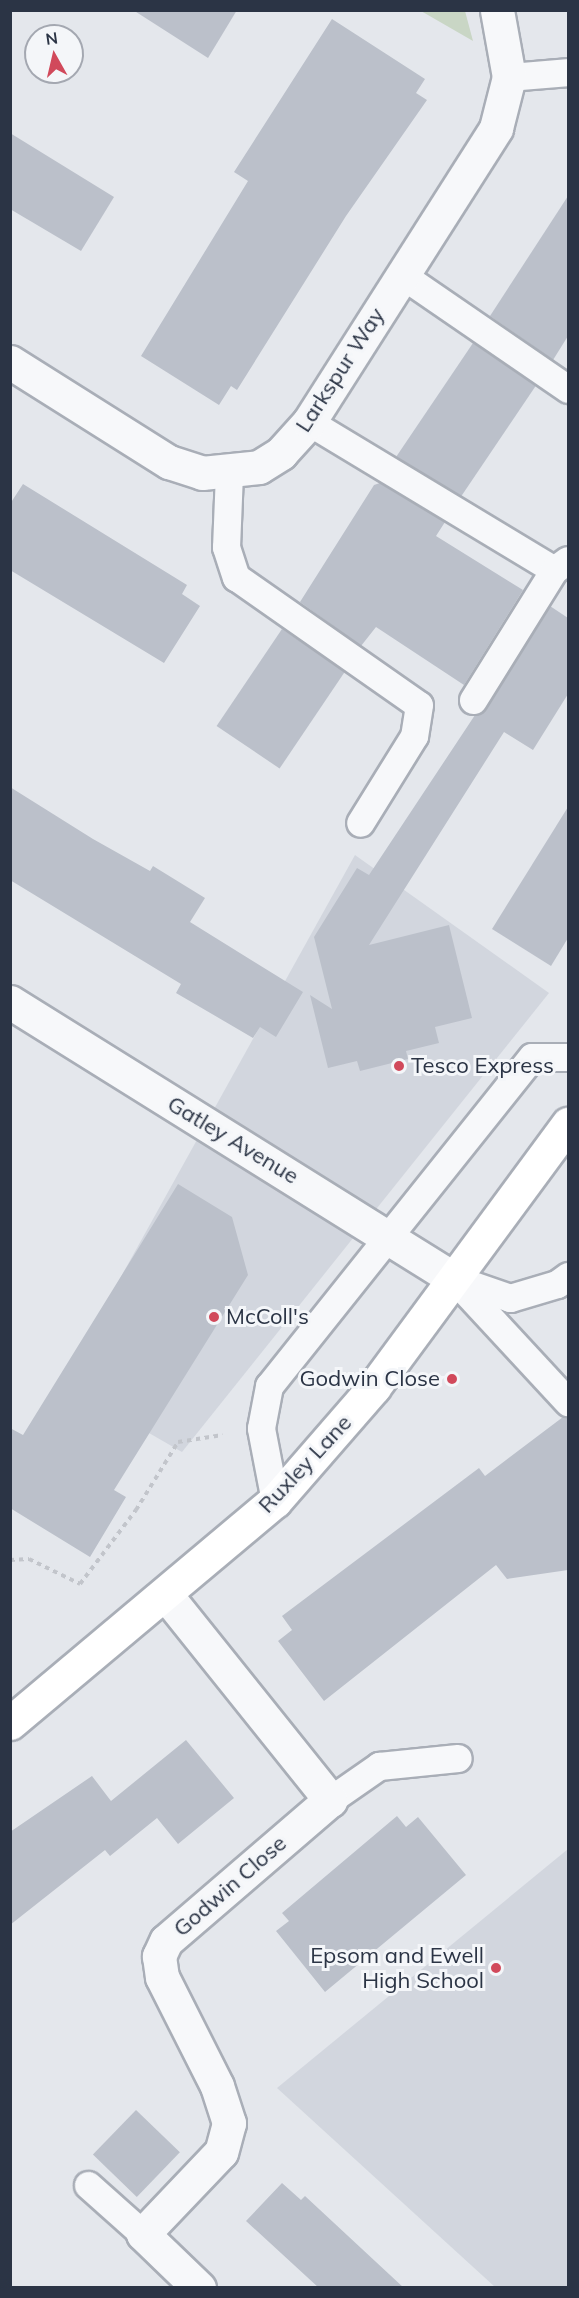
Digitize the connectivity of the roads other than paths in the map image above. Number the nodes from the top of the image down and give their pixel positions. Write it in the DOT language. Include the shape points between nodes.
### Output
graph roads {
  1 [pos="497,10"];
  2 [pos="568,72"];
  3 [pos="509,76"];
  4 [pos="402,274"];
  5 [pos="10,362"];
  6 [pos="568,389"];
  7 [pos="309,422"];
  8 [pos="229,473"];
  9 [pos="561,565"];
  10 [pos="473,700"];
  11 [pos="360,823"];
  12 [pos="10,1002"];
  13 [pos="568,1057"];
  14 [pos="568,1124"];
  15 [pos="388,1234"];
  16 [pos="568,1276"];
  17 [pos="454,1279"];
  18 [pos="568,1402"];
  19 [pos="275,1501"];
  20 [pos="166,1595"];
  21 [pos="10,1724"];
  22 [pos="458,1758"];
  23 [pos="330,1800"];
  24 [pos="88,2185"];
  25 [pos="143,2234"];
  26 [pos="198,2288"];
  1 -- 3 [label="street, Larkspur Way"];
  2 -- 3 [label="lane"];
  3 -- 4 [label="street, Larkspur Way" via="496,128"];
  4 -- 6 [label="lane"];
  4 -- 7 [label="street, Larkspur Way"];
  5 -- 8 [label="street, Larkspur Way" via="169,462 202,473"];
  7 -- 8 [label="street, Larkspur Way" via="281,453 259,467"];
  7 -- 9 [label="lane"];
  8 -- 11 [label="lane" via="226,547 236,577 418,705 420,717 414,736"];
  9 -- 10 [label="lane"];
  12 -- 15 [label="street, Gatley Avenue"];
  13 -- 15 [label="lane" via="532,1057"];
  14 -- 17 [label="main road, Ruxley Lane"];
  15 -- 17 [label="street, Gatley Avenue"];
  15 -- 19 [label="lane" via="269,1386 261,1428"];
  16 -- 17 [label="lane" via="557,1284 510,1298"];
  17 -- 18 [label="lane" via="537,1364"];
  17 -- 19 [label="main road, Ruxley Lane" via="374,1388"];
  19 -- 20 [label="main road, Ruxley Lane"];
  20 -- 21 [label="main road, Ruxley Lane"];
  20 -- 23 [label="street"];
  22 -- 23 [label="lane" via="379,1766"];
  23 -- 25 [label="street, Godwin Close" via="166,1941 159,1956 162,1977 217,2086 229,2123 221,2152"];
  24 -- 25 [label="lane"];
  25 -- 26 [label="street"];
}
